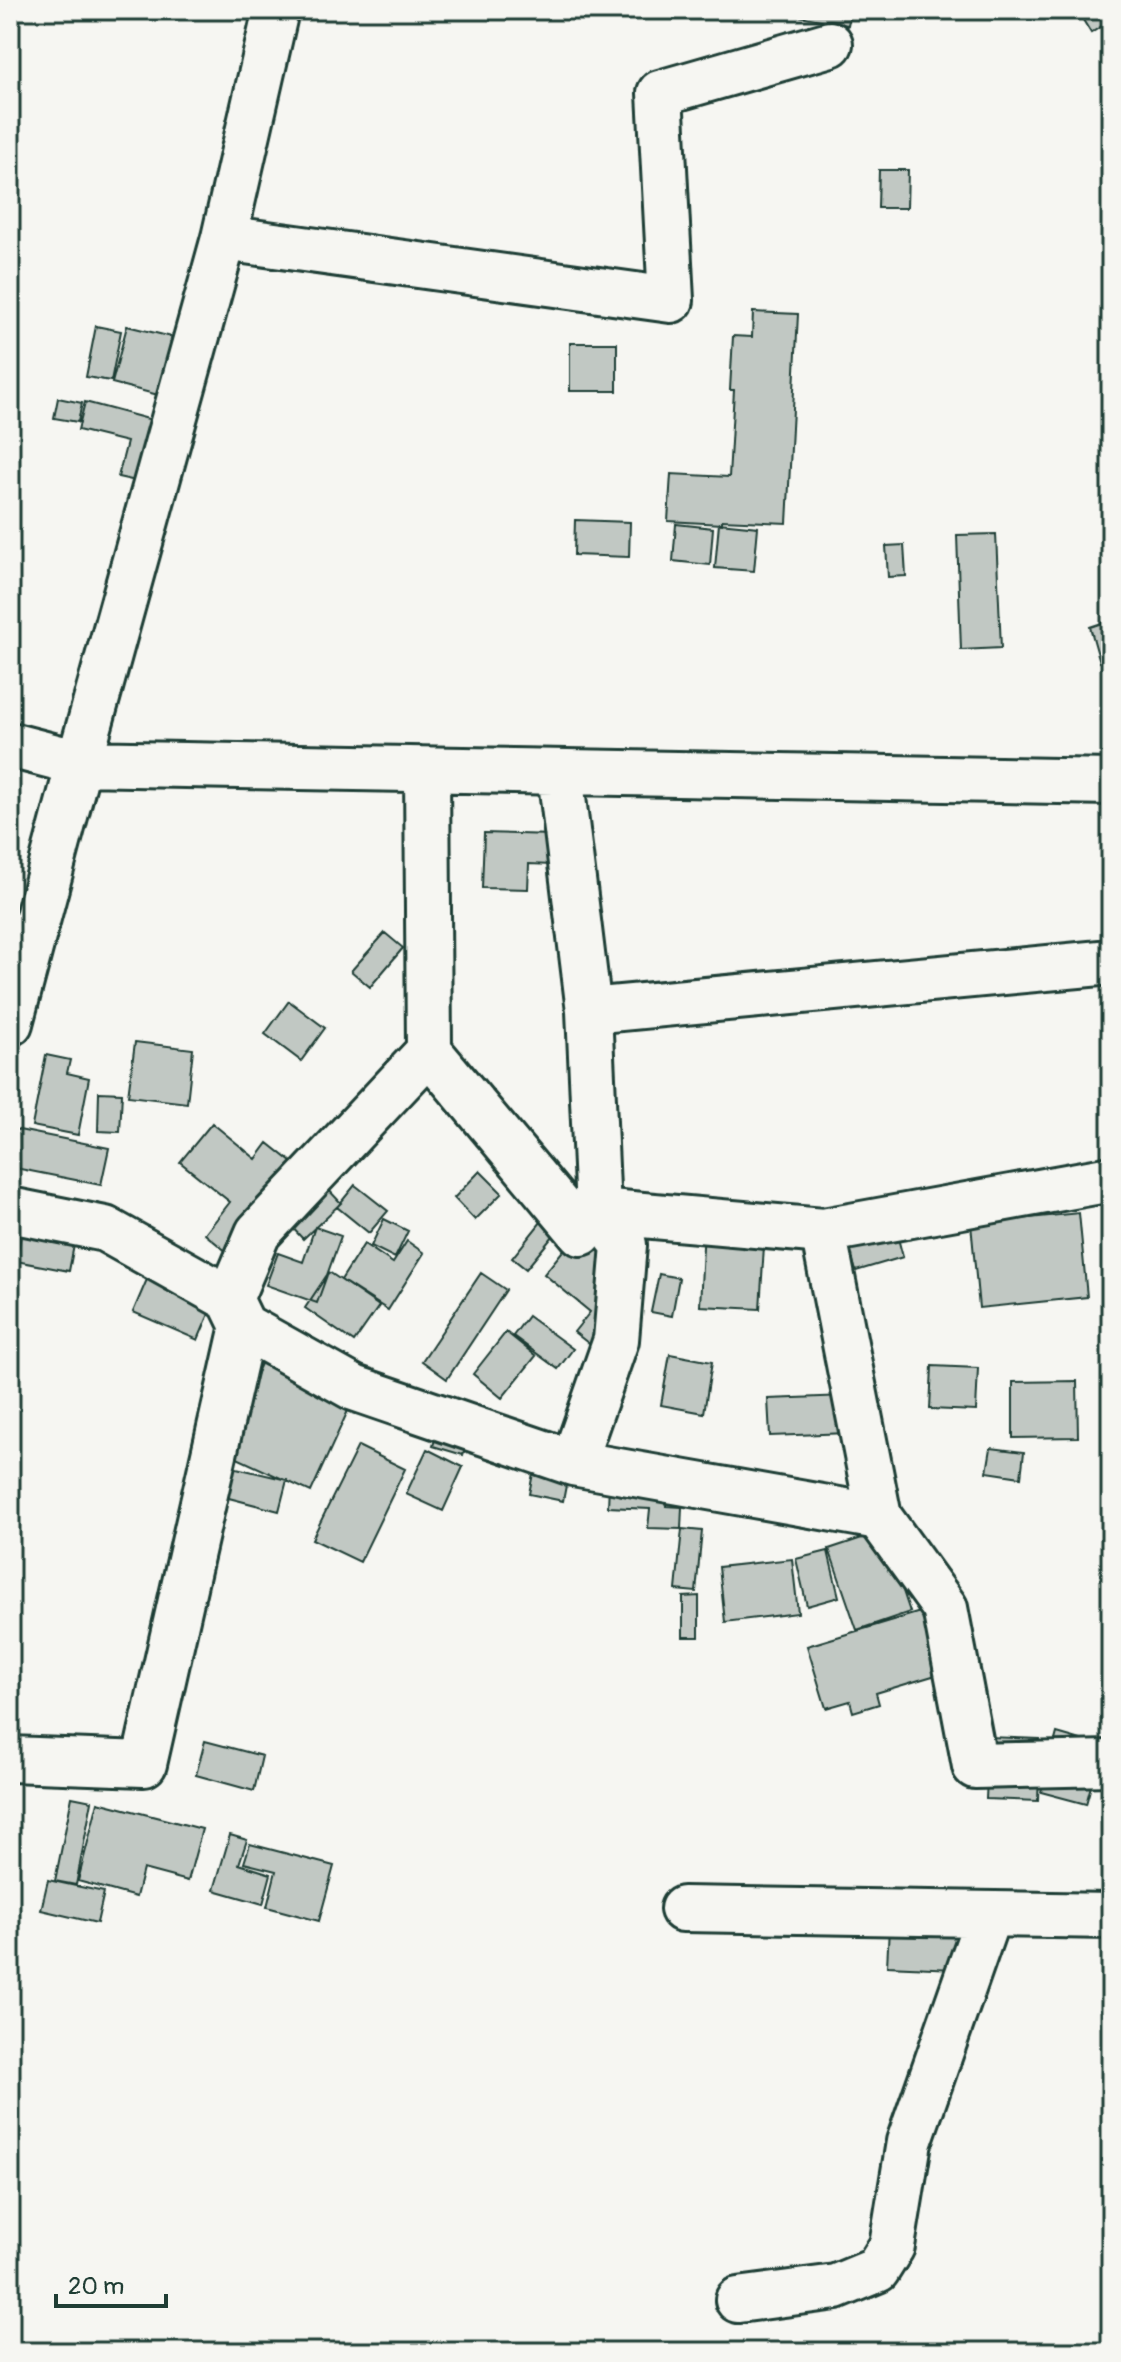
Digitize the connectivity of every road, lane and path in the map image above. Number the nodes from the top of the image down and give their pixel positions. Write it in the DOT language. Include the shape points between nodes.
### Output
graph roads {
  1 [pos="276,10"];
  2 [pos="830,44"];
  3 [pos="224,238"];
  4 [pos="10,745"];
  5 [pos="79,763"];
  6 [pos="427,770"];
  7 [pos="560,773"];
  8 [pos="1111,782"];
  9 [pos="1111,962"];
  10 [pos="589,1011"];
  11 [pos="10,1023"];
  12 [pos="429,1051"];
  13 [pos="1111,1179"];
  14 [pos="10,1210"];
  15 [pos="598,1211"];
  16 [pos="823,1231"];
  17 [pos="237,1313"];
  18 [pos="573,1463"];
  19 [pos="879,1517"];
  20 [pos="10,1759"];
  21 [pos="1111,1763"];
  22 [pos="683,1909"];
  23 [pos="989,1914"];
  24 [pos="1111,1916"];
  25 [pos="738,2300"];
  1 -- 3 [label="street"];
  2 -- 3 [label="street" via="660,93 671,300"];
  3 -- 5 [label="street"];
  4 -- 5 [label="street"];
  5 -- 6 [label="street"];
  5 -- 11 [label="street"];
  6 -- 7 [label="street"];
  6 -- 12 [label="street"];
  7 -- 8 [label="street"];
  7 -- 10 [label="street"];
  9 -- 10 [label="street"];
  10 -- 15 [label="street"];
  12 -- 15 [label="street" via="581,1233"];
  12 -- 17 [label="street" via="258,1233"];
  13 -- 16 [label="street"];
  14 -- 17 [label="street" via="105,1229"];
  15 -- 16 [label="street"];
  15 -- 18 [label="street" via="624,1245 616,1340"];
  16 -- 19 [label="street"];
  17 -- 18 [label="street" via="354,1388"];
  17 -- 20 [label="street" via="144,1764"];
  18 -- 19 [label="street"];
  19 -- 21 [label="street" via="945,1608 975,1766"];
  22 -- 23 [label="street"];
  23 -- 24 [label="street"];
  23 -- 25 [label="street" via="909,2142 892,2246 877,2270 836,2287"];
}
